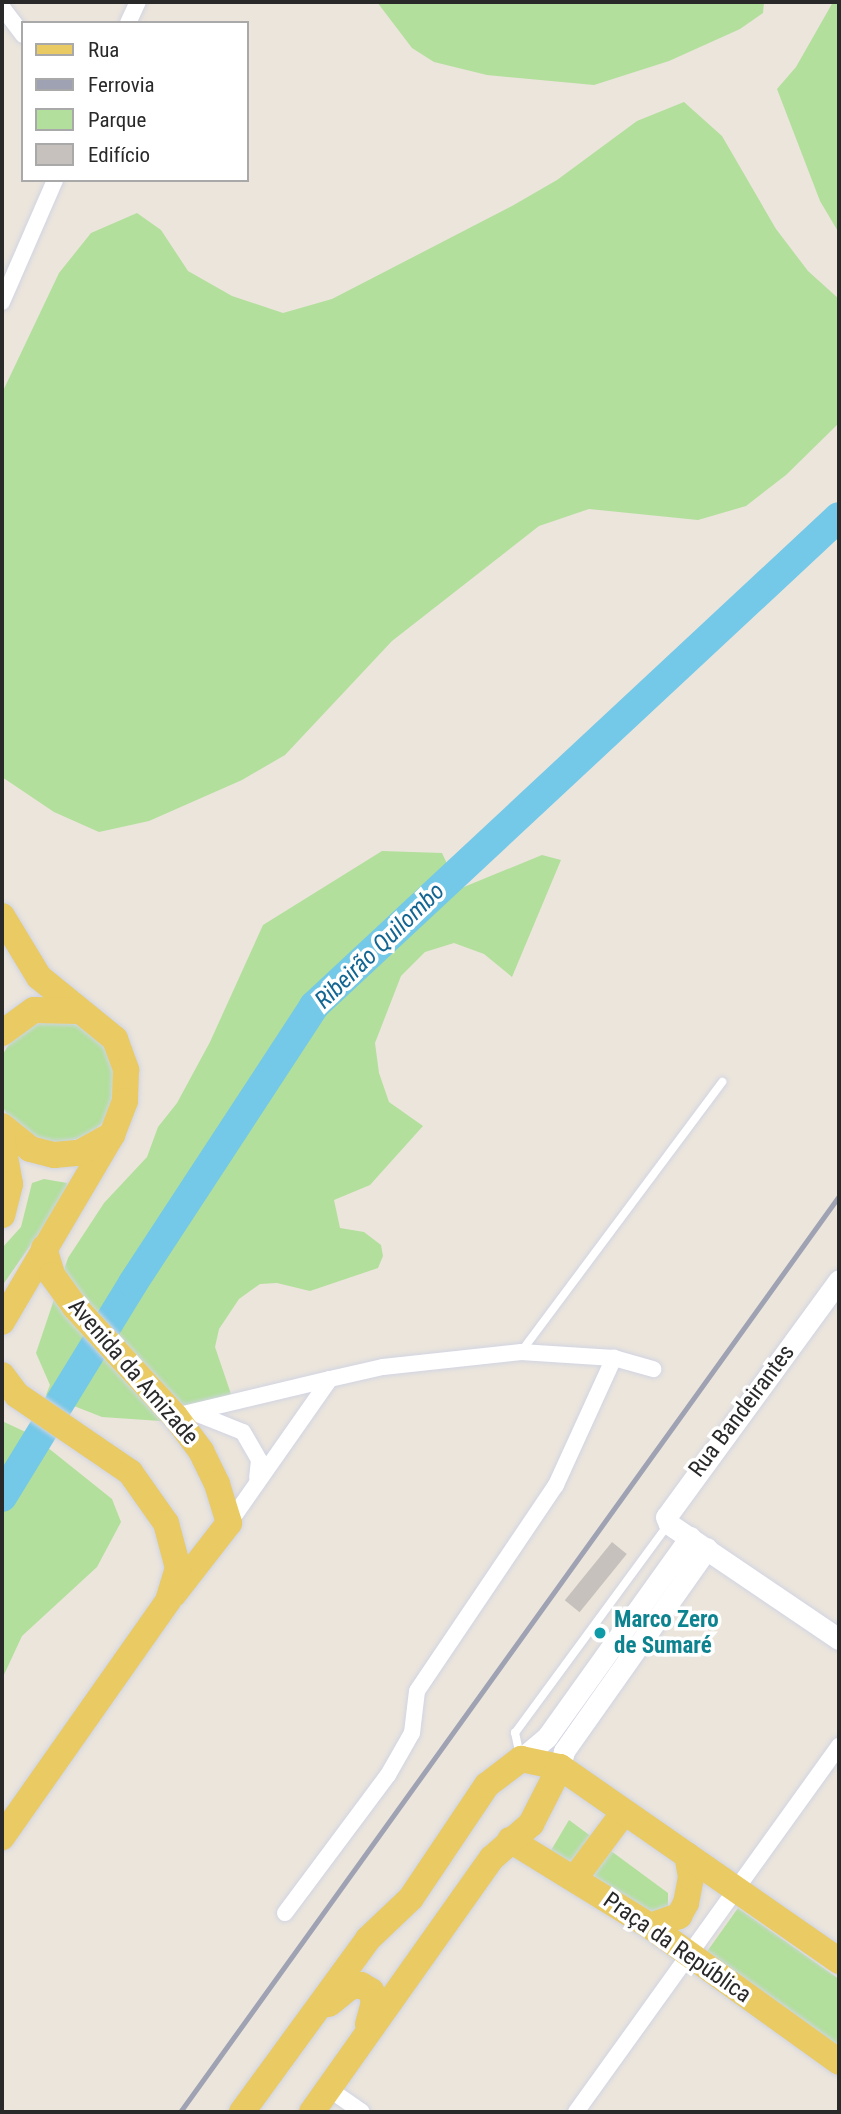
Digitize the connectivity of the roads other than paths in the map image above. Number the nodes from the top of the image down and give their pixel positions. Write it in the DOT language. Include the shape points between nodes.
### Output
graph roads {
  1 [pos="138,2"];
  2 [pos="2,7"];
  3 [pos="129,21"];
  4 [pos="21,32"];
  5 [pos="54,182"];
  6 [pos="2,302"];
  7 [pos="2,916"];
  8 [pos="76,1011"];
  9 [pos="2,1033"];
  10 [pos="722,1082"];
  11 [pos="2,1126"];
  12 [pos="112,1135"];
  13 [pos="2,1140"];
  14 [pos="2,1214"];
  15 [pos="44,1248"];
  16 [pos="839,1280"];
  17 [pos="2,1322"];
  18 [pos="521,1352"];
  19 [pos="614,1358"];
  20 [pos="653,1369"];
  21 [pos="330,1380"];
  22 [pos="10,1386"];
  23 [pos="185,1415"];
  24 [pos="256,1481"];
  25 [pos="229,1523"];
  26 [pos="669,1524"];
  27 [pos="698,1543"];
  28 [pos="168,1601"];
  29 [pos="839,1639"];
  30 [pos="839,1746"];
  31 [pos="521,1759"];
  32 [pos="560,1766"];
  33 [pos="624,1812"];
  34 [pos="2,1837"];
  35 [pos="510,1840"];
  36 [pos="687,1855"];
  37 [pos="575,1878"];
  38 [pos="738,1891"];
  39 [pos="285,1913"];
  40 [pos="650,1926"];
  41 [pos="687,1953"];
  42 [pos="839,1961"];
  43 [pos="316,2015"];
  44 [pos="365,2033"];
  45 [pos="839,2062"];
  46 [pos="329,2089"];
  47 [pos="242,2112"];
  48 [pos="312,2112"];
  49 [pos="362,2112"];
  50 [pos="576,2112"];
  1 -- 3 [label="street"];
  2 -- 4 [label="street"];
  5 -- 6 [label="street"];
  7 -- 8 [label="main road" via="39,978"];
  8 -- 9 [label="main road" via="34,1010"];
  8 -- 12 [label="main road" via="115,1039 126,1070 125,1101"];
  10 -- 18 [label="lane"];
  11 -- 12 [label="main road" via="30,1149 54,1155 79,1153"];
  12 -- 15 [label="main road"];
  13 -- 14 [label="main road" via="10,1184"];
  15 -- 17 [label="main road"];
  15 -- 23 [label="main road, Avenida da Amizade" via="52,1275 75,1307"];
  16 -- 26 [label="street, Rua Bandeirantes" via="666,1511"];
  18 -- 19 [label="street"];
  18 -- 21 [label="street" via="383,1367"];
  19 -- 20 [label="street"];
  19 -- 39 [label="street" via="556,1485 417,1691 412,1733 387,1775"];
  21 -- 23 [label="street"];
  21 -- 24 [label="street"];
  22 -- 28 [label="main road" via="130,1472 152,1499 166,1523 176,1559"];
  23 -- 24 [label="street" via="243,1432 259,1460"];
  23 -- 25 [label="main road, Avenida da Amizade"];
  24 -- 25 [label="street"];
  25 -- 28 [label="main road"];
  26 -- 27 [label="street"];
  26 -- 31 [label="lane" via="515,1733"];
  27 -- 29 [label="street"];
  27 -- 31 [label="street" via="547,1737"];
  27 -- 32 [label="street" via="564,1751"];
  28 -- 34 [label="main road"];
  30 -- 38 [label="street"];
  31 -- 32 [label="main road"];
  31 -- 43 [label="main road" via="487,1785 411,1898 368,1939"];
  32 -- 33 [label="main road"];
  32 -- 35 [label="main road" via="531,1824"];
  33 -- 36 [label="main road"];
  33 -- 37 [label="main road"];
  35 -- 37 [label="main road, Praça da República"];
  35 -- 44 [label="main road" via="492,1858"];
  36 -- 38 [label="main road"];
  36 -- 40 [label="main road" via="691,1877 686,1903 679,1916"];
  37 -- 40 [label="main road, Praça da República"];
  38 -- 41 [label="street"];
  38 -- 42 [label="main road"];
  40 -- 41 [label="main road, Praça da República"];
  41 -- 45 [label="main road, Praça da República"];
  41 -- 50 [label="street"];
  43 -- 44 [label="main road" via="350,1987 361,1986 371,1991 373,2002"];
  43 -- 47 [label="main road"];
  44 -- 46 [label="main road"];
  46 -- 48 [label="main road"];
  46 -- 49 [label="street"];
}
